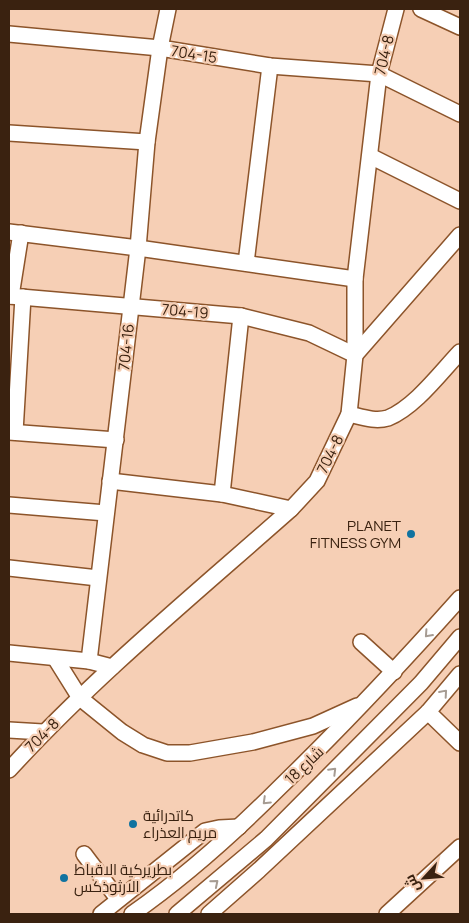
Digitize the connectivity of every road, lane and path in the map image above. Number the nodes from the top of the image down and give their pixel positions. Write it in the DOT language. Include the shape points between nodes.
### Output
graph roads {
  1 [pos="168,9"];
  2 [pos="396,9"];
  3 [pos="421,9"];
  4 [pos="460,27"];
  5 [pos="9,34"];
  6 [pos="160,48"];
  7 [pos="270,66"];
  8 [pos="379,74"];
  9 [pos="460,114"];
  10 [pos="9,133"];
  11 [pos="147,142"];
  12 [pos="370,156"];
  13 [pos="460,201"];
  14 [pos="15,233"];
  15 [pos="460,235"];
  16 [pos="138,248"];
  17 [pos="246,263"];
  18 [pos="355,279"];
  19 [pos="14,297"];
  20 [pos="130,306"];
  21 [pos="241,316"];
  22 [pos="460,352"];
  23 [pos="355,355"];
  24 [pos="350,414"];
  25 [pos="12,432"];
  26 [pos="116,440"];
  27 [pos="110,481"];
  28 [pos="222,494"];
  29 [pos="9,505"];
  30 [pos="290,509"];
  31 [pos="106,513"];
  32 [pos="9,568"];
  33 [pos="98,578"];
  34 [pos="460,598"];
  35 [pos="460,638"];
  36 [pos="361,642"];
  37 [pos="9,653"];
  38 [pos="55,658"];
  39 [pos="89,661"];
  40 [pos="112,667"];
  41 [pos="394,672"];
  42 [pos="460,674"];
  43 [pos="80,698"];
  44 [pos="365,702"];
  45 [pos="428,712"];
  46 [pos="9,730"];
  47 [pos="43,732"];
  48 [pos="460,743"];
  49 [pos="9,770"];
  50 [pos="240,827"];
  51 [pos="460,847"];
  52 [pos="84,854"];
  53 [pos="118,899"];
  54 [pos="101,914"];
  55 [pos="132,914"];
  56 [pos="177,914"];
  57 [pos="209,914"];
  58 [pos="387,914"];
  1 -- 6 [label="street, 704-16"];
  2 -- 8 [label="street, 704-8"];
  3 -- 4 [label="street"];
  5 -- 6 [label="street, 704-15"];
  6 -- 7 [label="street, 704-15"];
  6 -- 11 [label="street, 704-16"];
  7 -- 8 [label="street, 704-15"];
  7 -- 17 [label="street"];
  8 -- 9 [label="street"];
  8 -- 12 [label="street, 704-8"];
  10 -- 11 [label="street"];
  11 -- 16 [label="street, 704-16"];
  12 -- 13 [label="street"];
  12 -- 18 [label="street, 704-8"];
  14 -- 16 [label="street"];
  14 -- 19 [label="street"];
  15 -- 23 [label="street"];
  16 -- 17 [label="street"];
  16 -- 20 [label="street, 704-16"];
  17 -- 18 [label="street"];
  18 -- 23 [label="street, 704-8"];
  19 -- 20 [label="street, 704-19"];
  19 -- 25 [label="street"];
  20 -- 21 [label="street, 704-19"];
  20 -- 26 [label="street, 704-16"];
  21 -- 23 [label="street, 704-19" via="310,333"];
  21 -- 28 [label="street"];
  22 -- 24 [label="street" via="412,403 392,416 370,420"];
  23 -- 24 [label="street, 704-8"];
  24 -- 30 [label="street, 704-8" via="317,481"];
  25 -- 26 [label="street"];
  26 -- 27 [label="street, 704-16"];
  27 -- 28 [label="street"];
  27 -- 31 [label="street, 704-16"];
  28 -- 30 [label="street"];
  29 -- 31 [label="street"];
  30 -- 40 [label="street, 704-8"];
  31 -- 33 [label="street, 704-16"];
  32 -- 33 [label="street"];
  33 -- 39 [label="street, 704-16"];
  34 -- 41 [label="street, شارع 18, one-way"];
  56 -- 35 [label="street, شارع 18, one-way" via="266,839"];
  36 -- 41 [label="street"];
  37 -- 38 [label="street"];
  38 -- 39 [label="street"];
  38 -- 43 [label="street"];
  39 -- 40 [label="street"];
  40 -- 43 [label="street, 704-8"];
  41 -- 44 [label="street, شارع 18"];
  45 -- 42 [label="street, one-way"];
  43 -- 44 [label="street" via="122,732 167,753 190,753 262,740 313,726"];
  43 -- 47 [label="street, 704-8"];
  44 -- 50 [label="street, شارع 18, one-way"];
  45 -- 48 [label="street"];
  45 -- 57 [label="street"];
  46 -- 47 [label="street"];
  47 -- 49 [label="street, 704-8"];
  50 -- 53 [label="street" via="205,831"];
  50 -- 55 [label="street, شارع 18" via="162,894"];
  51 -- 58 [label="street"];
  52 -- 53 [label="street"];
  53 -- 54 [label="street"];
}
